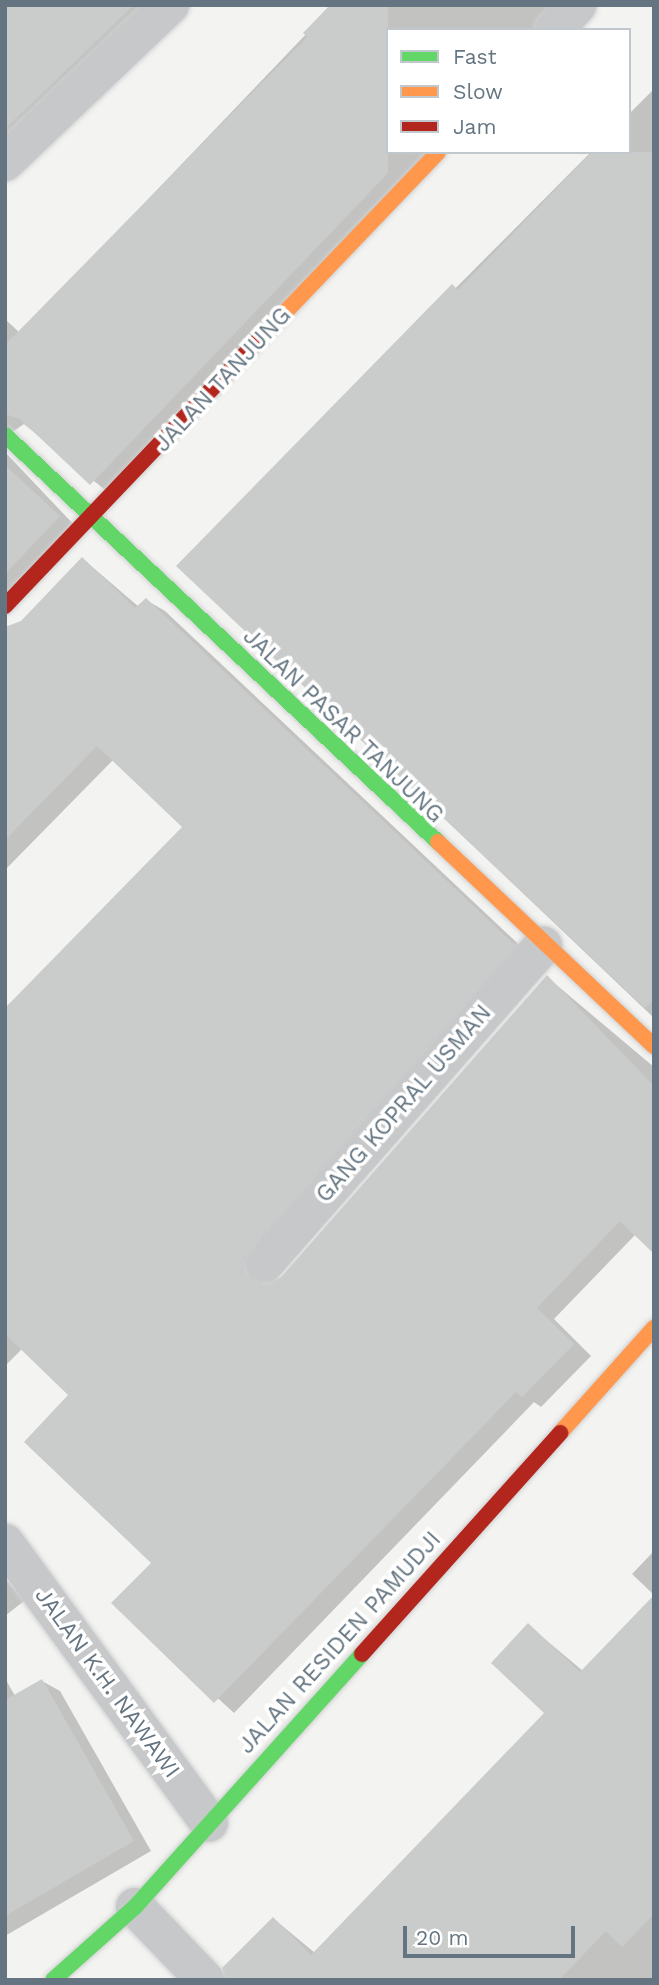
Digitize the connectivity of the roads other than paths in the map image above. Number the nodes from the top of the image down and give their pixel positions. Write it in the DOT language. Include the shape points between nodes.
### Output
graph roads {
  1 [pos="170,5"];
  2 [pos="577,5"];
  3 [pos="556,28"];
  4 [pos="436,154"];
  5 [pos="5,162"];
  6 [pos="5,435"];
  7 [pos="93,517"];
  8 [pos="5,606"];
  9 [pos="543,946"];
  10 [pos="654,1046"];
  11 [pos="265,1263"];
  12 [pos="654,1328"];
  13 [pos="5,1543"];
  14 [pos="209,1823"];
  15 [pos="135,1907"];
  16 [pos="53,1980"];
  17 [pos="205,1980"];
  1 -- 5 [label="street"];
  2 -- 3 [label="street"];
  4 -- 7 [label="street, JALAN TANJUNG"];
  6 -- 7 [label="street, JALAN PASAR TANJUNG"];
  7 -- 8 [label="street, JALAN TANJUNG"];
  7 -- 9 [label="street, JALAN PASAR TANJUNG"];
  9 -- 10 [label="street, JALAN PASAR TANJUNG"];
  9 -- 11 [label="street, GANG KOPRAL USMAN"];
  12 -- 14 [label="street, JALAN RESIDEN PAMUDJI"];
  13 -- 14 [label="street, JALAN K.H. NAWAWI"];
  14 -- 15 [label="street, JALAN RESIDEN PAMUDJI"];
  15 -- 16 [label="street, JALAN RESIDEN PAMUDJI"];
  15 -- 17 [label="street"];
}
